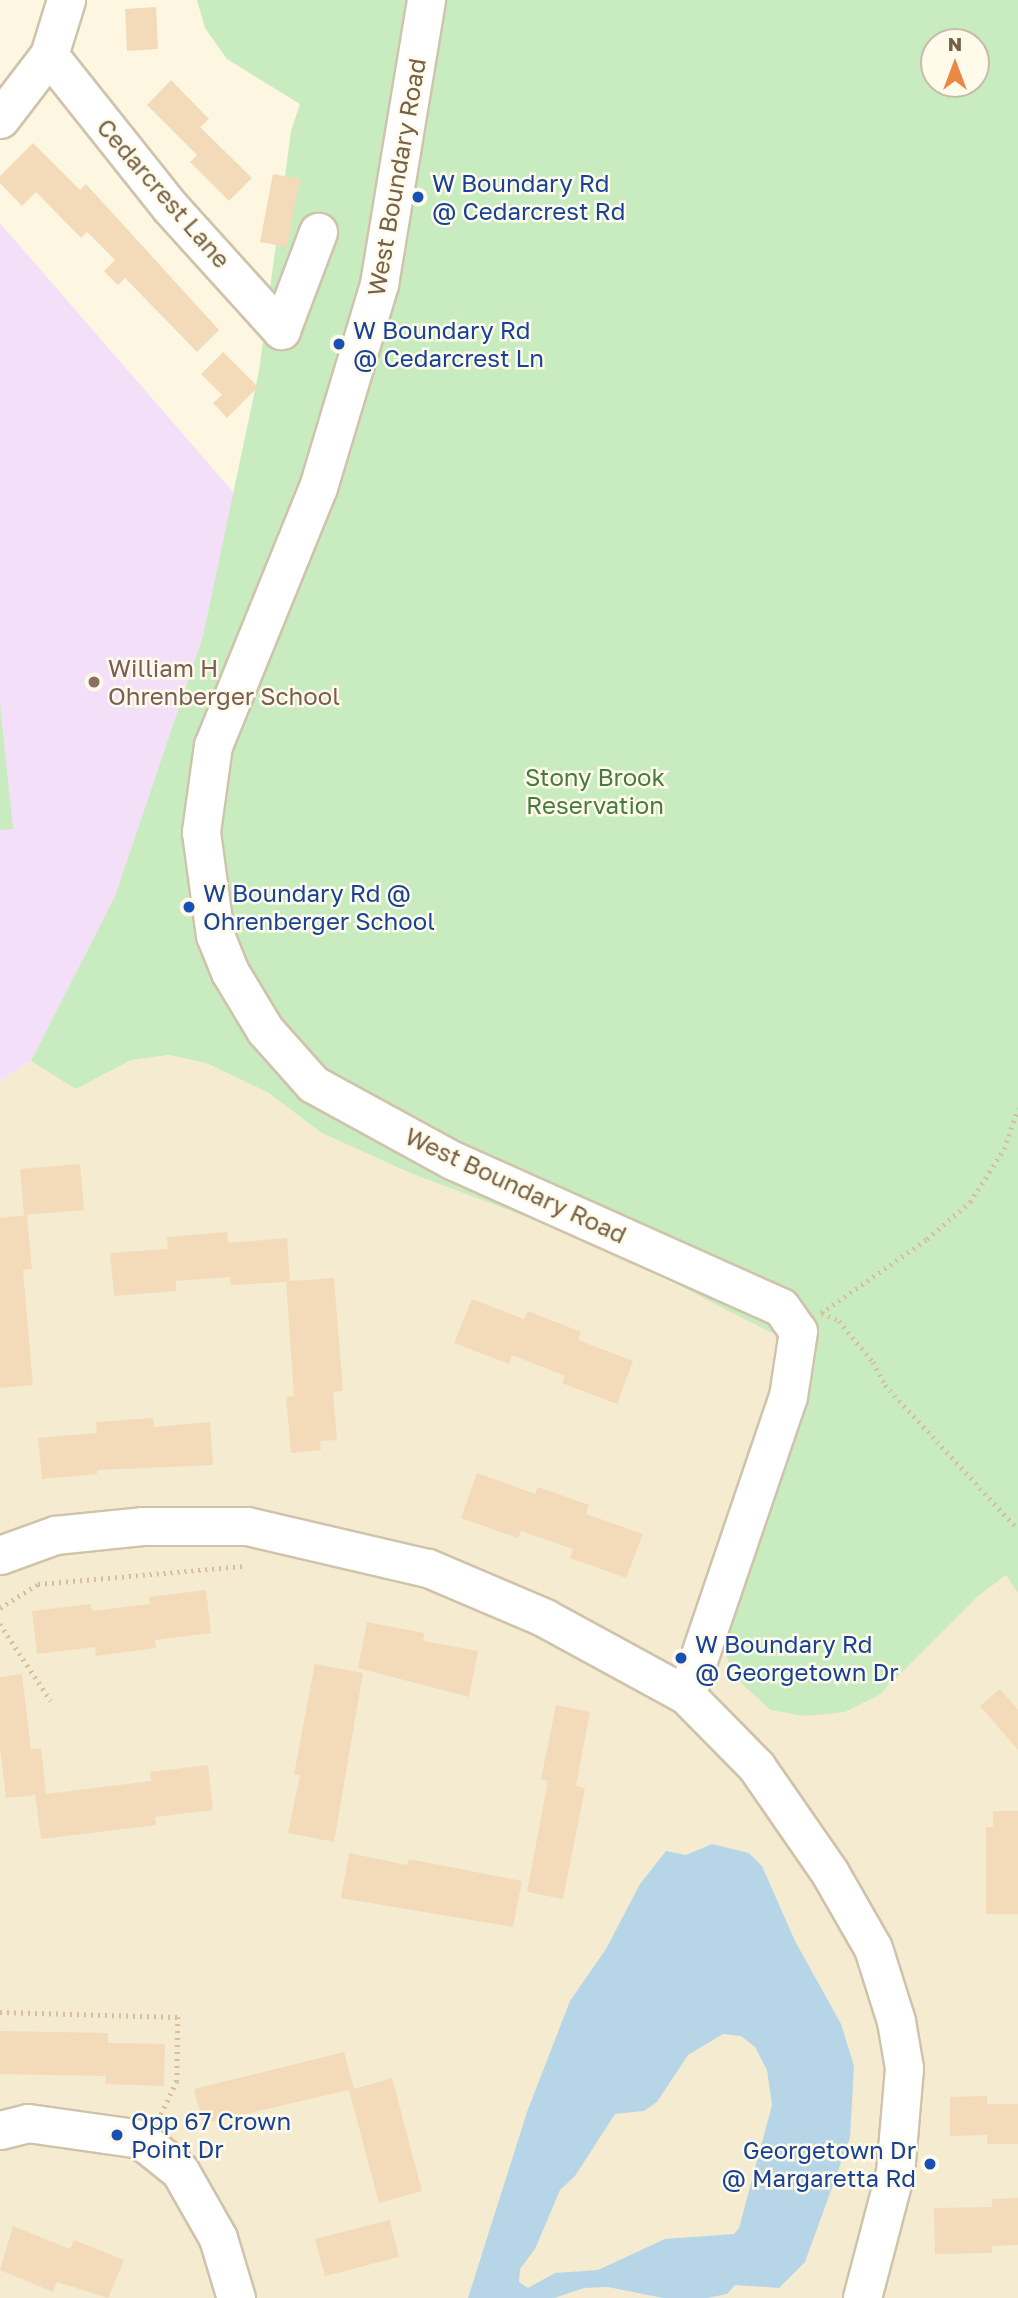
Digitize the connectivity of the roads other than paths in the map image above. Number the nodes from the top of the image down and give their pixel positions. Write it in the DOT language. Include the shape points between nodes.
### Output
graph roads {
  1 [pos="66,0"];
  2 [pos="426,0"];
  3 [pos="49,55"];
  4 [pos="0,119"];
  5 [pos="318,232"];
  6 [pos="0,1555"];
  7 [pos="686,1695"];
  8 [pos="0,2130"];
  9 [pos="236,2298"];
  10 [pos="862,2298"];
  1 -- 3 [label="street"];
  2 -- 7 [label="street, West Boundary Road" via="379,285 318,487 213,745 201,832 215,934 230,972 265,1030 313,1084 452,1160 810,1322"];
  3 -- 4 [label="street"];
  3 -- 5 [label="street, Cedarcrest Lane" via="170,207 282,330"];
  6 -- 7 [label="street" via="55,1535 142,1527 247,1526 428,1568 551,1621"];
  7 -- 10 [label="street" via="756,1766 830,1873 873,1948 896,2021 904,2068 898,2149"];
  8 -- 9 [label="street" via="28,2123 140,2139 180,2171 218,2238"];
}
